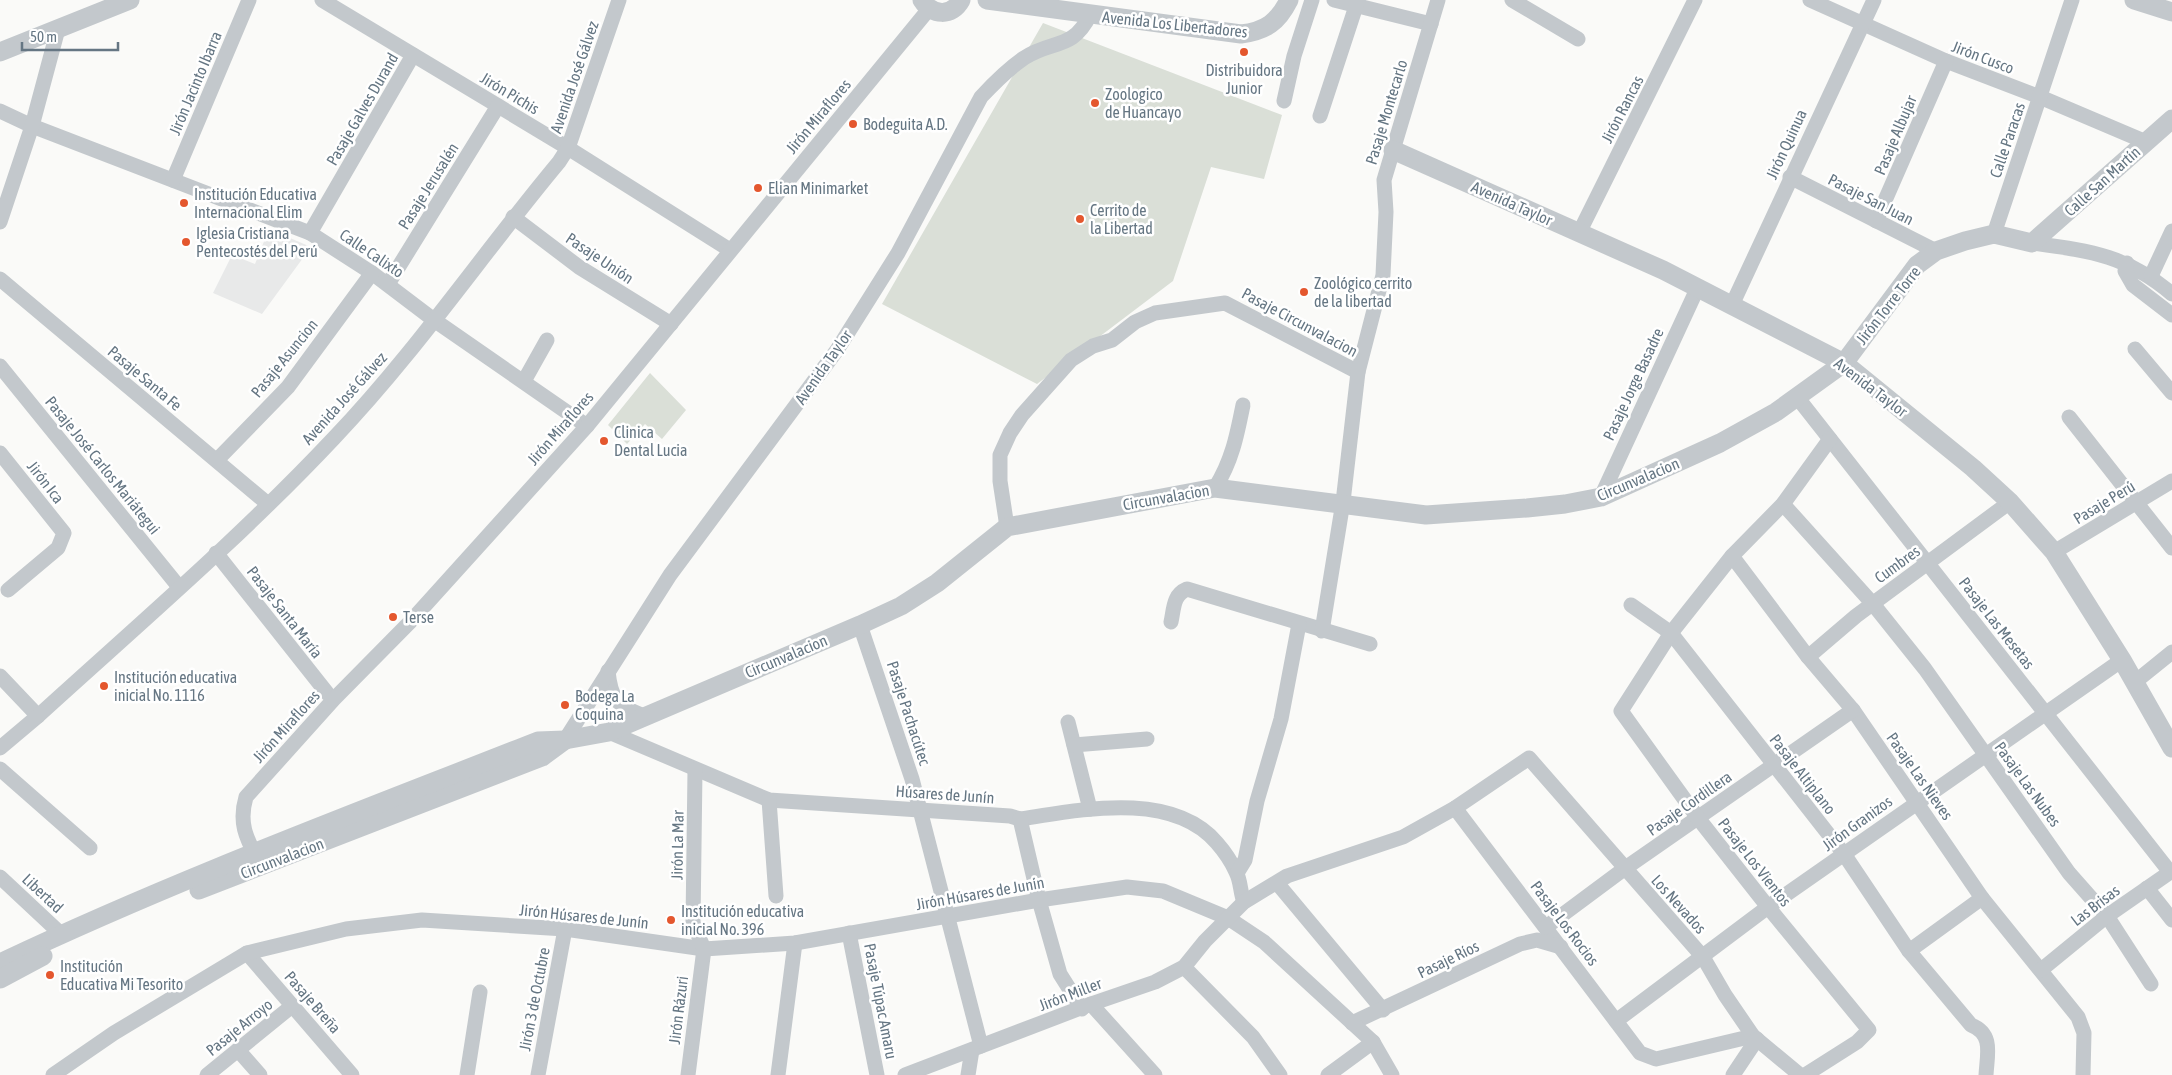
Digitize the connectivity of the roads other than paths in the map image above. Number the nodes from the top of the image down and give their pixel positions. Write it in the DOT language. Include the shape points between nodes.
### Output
graph roads {
  1 [pos="130,0"];
  2 [pos="250,0"];
  3 [pos="322,0"];
  4 [pos="619,0"];
  5 [pos="961,0"];
  6 [pos="987,0"];
  7 [pos="1289,0"];
  8 [pos="1312,0"];
  9 [pos="1334,0"];
  10 [pos="1438,0"];
  11 [pos="1512,0"];
  12 [pos="1695,0"];
  13 [pos="1810,0"];
  14 [pos="1874,0"];
  15 [pos="2072,0"];
  16 [pos="2134,0"];
  17 [pos="926,4"];
  18 [pos="1357,4"];
  19 [pos="97,7"];
  20 [pos="2166,7"];
  21 [pos="1090,15"];
  22 [pos="1862,22"];
  23 [pos="1431,24"];
  24 [pos="58,29"];
  25 [pos="1578,39"];
  26 [pos="0,52"];
  27 [pos="413,55"];
  28 [pos="1946,62"];
  29 [pos="2040,97"];
  30 [pos="1284,101"];
  31 [pos="498,106"];
  32 [pos="0,111"];
  33 [pos="1320,116"];
  34 [pos="2172,119"];
  35 [pos="32,126"];
  36 [pos="2146,142"];
  37 [pos="568,148"];
  38 [pos="1394,150"];
  39 [pos="1790,177"];
  40 [pos="173,180"];
  41 [pos="513,217"];
  42 [pos="0,222"];
  43 [pos="1876,222"];
  44 [pos="2172,231"];
  45 [pos="310,233"];
  46 [pos="1579,233"];
  47 [pos="1994,234"];
  48 [pos="2032,243"];
  49 [pos="730,250"];
  50 [pos="1936,251"];
  51 [pos="2127,263"];
  52 [pos="372,273"];
  53 [pos="2150,276"];
  54 [pos="0,279"];
  55 [pos="388,284"];
  56 [pos="1698,287"];
  57 [pos="2172,294"];
  58 [pos="1732,305"];
  59 [pos="2172,315"];
  60 [pos="434,320"];
  61 [pos="671,324"];
  62 [pos="547,340"];
  63 [pos="2135,349"];
  64 [pos="1844,363"];
  65 [pos="0,366"];
  66 [pos="1358,372"];
  67 [pos="524,381"];
  68 [pos="2172,393"];
  69 [pos="1797,396"];
  70 [pos="1243,405"];
  71 [pos="2069,417"];
  72 [pos="587,426"];
  73 [pos="1830,439"];
  74 [pos="0,453"];
  75 [pos="217,460"];
  76 [pos="2172,482"];
  77 [pos="1216,488"];
  78 [pos="1601,497"];
  79 [pos="1343,502"];
  80 [pos="2010,502"];
  81 [pos="2137,503"];
  82 [pos="268,504"];
  83 [pos="1783,504"];
  84 [pos="1007,527"];
  85 [pos="2172,548"];
  86 [pos="2054,552"];
  87 [pos="216,553"];
  88 [pos="1732,556"];
  89 [pos="1928,563"];
  90 [pos="179,587"];
  91 [pos="8,590"];
  92 [pos="1873,604"];
  93 [pos="1631,605"];
  94 [pos="1171,622"];
  95 [pos="1299,624"];
  96 [pos="860,625"];
  97 [pos="1322,631"];
  98 [pos="1671,633"];
  99 [pos="1370,644"];
  100 [pos="2172,652"];
  101 [pos="1808,657"];
  102 [pos="2122,660"];
  103 [pos="608,671"];
  104 [pos="0,676"];
  105 [pos="2135,682"];
  106 [pos="327,693"];
  107 [pos="1853,710"];
  108 [pos="2046,714"];
  109 [pos="38,716"];
  110 [pos="644,716"];
  111 [pos="1068,722"];
  112 [pos="609,732"];
  113 [pos="1147,739"];
  114 [pos="565,740"];
  115 [pos="1074,745"];
  116 [pos="0,748"];
  117 [pos="2172,748"];
  118 [pos="1985,756"];
  119 [pos="1774,766"];
  120 [pos="0,769"];
  121 [pos="695,770"];
  122 [pos="769,800"];
  123 [pos="1916,802"];
  124 [pos="1455,808"];
  125 [pos="1090,809"];
  126 [pos="921,810"];
  127 [pos="1698,818"];
  128 [pos="1020,819"];
  129 [pos="90,848"];
  130 [pos="1844,854"];
  131 [pos="257,860"];
  132 [pos="1624,869"];
  133 [pos="2171,871"];
  134 [pos="1237,873"];
  135 [pos="0,877"];
  136 [pos="1277,883"];
  137 [pos="2147,888"];
  138 [pos="776,896"];
  139 [pos="1982,898"];
  140 [pos="1039,900"];
  141 [pos="1244,902"];
  142 [pos="1768,907"];
  143 [pos="946,916"];
  144 [pos="2107,916"];
  145 [pos="1228,918"];
  146 [pos="2172,920"];
  147 [pos="1546,927"];
  148 [pos="565,929"];
  149 [pos="849,933"];
  150 [pos="62,934"];
  151 [pos="795,943"];
  152 [pos="1561,947"];
  153 [pos="704,948"];
  154 [pos="1910,951"];
  155 [pos="247,953"];
  156 [pos="1703,957"];
  157 [pos="0,963"];
  158 [pos="1184,967"];
  159 [pos="2041,970"];
  160 [pos="0,979"];
  161 [pos="2151,984"];
  162 [pos="480,992"];
  163 [pos="292,1006"];
  164 [pos="1086,1006"];
  165 [pos="1383,1010"];
  166 [pos="1616,1020"];
  167 [pos="1352,1023"];
  168 [pos="1755,1037"];
  169 [pos="1373,1042"];
  170 [pos="977,1048"];
  171 [pos="238,1050"];
  172 [pos="53,1075"];
  173 [pos="207,1075"];
  174 [pos="260,1075"];
  175 [pos="352,1075"];
  176 [pos="467,1075"];
  177 [pos="538,1075"];
  178 [pos="688,1075"];
  179 [pos="778,1075"];
  180 [pos="877,1075"];
  181 [pos="905,1075"];
  182 [pos="968,1075"];
  183 [pos="1155,1075"];
  184 [pos="1280,1075"];
  185 [pos="1328,1075"];
  186 [pos="1392,1075"];
  187 [pos="1733,1075"];
  188 [pos="1800,1075"];
  189 [pos="1805,1075"];
  190 [pos="1986,1075"];
  191 [pos="2083,1075"];
  1 -- 19 [label="street"];
  2 -- 40 [label="street, Jirón Jacinto Ibarra"];
  3 -- 27 [label="street, Jirón Pichis"];
  4 -- 37 [label="street, Avenida José Gálvez"];
  5 -- 17 [label="street" via="948,12 938,13"];
  6 -- 21 [label="street, Avenida Los Libertadores"];
  7 -- 21 [label="street, Avenida Los Libertadores" via="1281,16 1266,29 1241,34"];
  8 -- 30 [label="street"];
  9 -- 18 [label="street"];
  10 -- 23 [label="street, Pasaje Montecarlo"];
  11 -- 25 [label="street"];
  12 -- 46 [label="street, Jirón Rancas"];
  13 -- 22 [label="street, Jirón Cusco"];
  14 -- 22 [label="street, Jirón Quinua"];
  15 -- 29 [label="street, Calle Paracas"];
  16 -- 20 [label="street"];
  17 -- 49 [label="street, Jirón Miraflores"];
  18 -- 23 [label="street"];
  18 -- 33 [label="street"];
  19 -- 24 [label="street"];
  21 -- 103 [label="street, Avenida Taylor" via="1073,39 1026,57 998,78 981,97 898,253 837,350 670,575"];
  22 -- 28 [label="street, Jirón Cusco"];
  22 -- 39 [label="street, Jirón Quinua"];
  23 -- 38 [label="street, Pasaje Montecarlo"];
  24 -- 26 [label="street"];
  24 -- 35 [label="street"];
  27 -- 31 [label="street, Jirón Pichis"];
  27 -- 45 [label="street, Pasaje Galves Durand"];
  28 -- 29 [label="street, Jirón Cusco"];
  28 -- 43 [label="street, Pasaje Albujar"];
  29 -- 36 [label="street, Jirón Cusco"];
  29 -- 47 [label="street, Calle Paracas"];
  31 -- 37 [label="street, Jirón Pichis"];
  31 -- 55 [label="street, Pasaje Jerusalén"];
  32 -- 35 [label="street, Calle Calixto"];
  34 -- 36 [label="street, Calle San Martín"];
  35 -- 40 [label="street, Calle Calixto"];
  35 -- 42 [label="street"];
  36 -- 48 [label="street, Calle San Martín"];
  37 -- 41 [label="street, Avenida José Gálvez"];
  37 -- 49 [label="street, Jirón Pichis"];
  38 -- 46 [label="street, Avenida Taylor"];
  38 -- 66 [label="street, Pasaje Montecarlo" via="1384,180 1383,275"];
  39 -- 43 [label="street, Pasaje San Juan"];
  39 -- 58 [label="street, Jirón Quinua"];
  40 -- 45 [label="street, Calle Calixto"];
  41 -- 60 [label="street, Avenida José Gálvez"];
  41 -- 61 [label="street, Pasaje Unión" via="579,267"];
  43 -- 50 [label="street, Pasaje San Juan"];
  44 -- 53 [label="street"];
  45 -- 52 [label="street, Calle Calixto"];
  46 -- 56 [label="street, Avenida Taylor"];
  47 -- 48 [label="street"];
  47 -- 50 [label="street"];
  48 -- 51 [label="street" via="2076,249"];
  49 -- 61 [label="street, Jirón Miraflores"];
  50 -- 64 [label="street, Jirón Torre Torre" via="1917,265"];
  51 -- 53 [label="street"];
  51 -- 59 [label="street" via="2125,271 2133,286"];
  52 -- 55 [label="street, Calle Calixto"];
  52 -- 75 [label="street, Pasaje Asuncion" via="288,386"];
  53 -- 57 [label="street"];
  54 -- 75 [label="street, Pasaje Santa Fe"];
  55 -- 60 [label="street, Calle Calixto"];
  56 -- 58 [label="street, Avenida Taylor"];
  56 -- 78 [label="street, Pasaje Jorge Basadre"];
  58 -- 64 [label="street, Avenida Taylor"];
  60 -- 67 [label="street, Calle Calixto"];
  60 -- 82 [label="street, Avenida José Gálvez" via="335,438"];
  61 -- 72 [label="street, Jirón Miraflores"];
  62 -- 67 [label="street"];
  63 -- 68 [label="street"];
  64 -- 69 [label="street, Circunvalacion"];
  64 -- 80 [label="street, Avenida Taylor"];
  65 -- 90 [label="street, Pasaje José Carlos Mariátegui"];
  66 -- 79 [label="street, Pasaje Montecarlo"];
  66 -- 84 [label="street, Pasaje Circunvalacion" via="1225,303 1155,313 1135,322 1112,340 1093,346 1071,360 1022,415 1000,454 1000,481"];
  67 -- 72 [label="street, Calle Calixto"];
  69 -- 73 [label="street, Pasaje Las Mesetas"];
  69 -- 78 [label="street, Circunvalacion" via="1776,412 1720,443"];
  70 -- 77 [label="street" via="1234,450"];
  71 -- 81 [label="street"];
  72 -- 131 [label="street, Jirón Miraflores" via="246,797 242,813 245,835"];
  73 -- 83 [label="street"];
  73 -- 89 [label="street, Pasaje Las Mesetas"];
  74 -- 91 [label="street, Jirón Ica" via="64,533 58,548"];
  75 -- 82 [label="street, Pasaje Santa Fe"];
  76 -- 81 [label="street, Pasaje Perú"];
  77 -- 79 [label="street, Circunvalacion"];
  77 -- 84 [label="street, Circunvalacion"];
  78 -- 79 [label="street, Circunvalacion" via="1527,508 1426,515"];
  79 -- 97 [label="street, Pasaje Montecarlo"];
  80 -- 86 [label="street, Avenida Taylor"];
  80 -- 89 [label="street, Cumbres"];
  81 -- 85 [label="street"];
  81 -- 86 [label="street, Pasaje Perú"];
  82 -- 87 [label="street, Avenida José Gálvez"];
  83 -- 88 [label="street"];
  83 -- 92 [label="street, Pasaje Las Nubes"];
  84 -- 96 [label="street, Circunvalacion" via="937,583 901,606"];
  86 -- 102 [label="street, Avenida Taylor"];
  87 -- 90 [label="street, Avenida José Gálvez"];
  87 -- 106 [label="street, Pasaje Santa María"];
  88 -- 98 [label="street"];
  88 -- 101 [label="street, Pasaje Las Nieves"];
  89 -- 92 [label="street, Cumbres"];
  89 -- 108 [label="street, Pasaje Las Mesetas"];
  90 -- 109 [label="street, Avenida José Gálvez"];
  92 -- 101 [label="street, Cumbres"];
  92 -- 118 [label="street, Pasaje Las Nubes" via="1925,669"];
  93 -- 98 [label="street, Pasaje Altiplano"];
  94 -- 95 [label="street" via="1175,600 1180,592 1187,589"];
  95 -- 97 [label="street"];
  95 -- 134 [label="street" via="1281,719 1257,801 1245,860"];
  96 -- 110 [label="street, Circunvalacion"];
  96 -- 126 [label="street, Pasaje Pachacútec"];
  97 -- 99 [label="street"];
  98 -- 119 [label="street, Pasaje Altiplano"];
  98 -- 127 [label="street, Pasaje Los Vientos" via="1621,711"];
  100 -- 105 [label="street"];
  101 -- 107 [label="street, Pasaje Las Nieves"];
  102 -- 105 [label="street, Avenida Taylor"];
  102 -- 108 [label="street, Jirón Granizos"];
  103 -- 110 [label="street" via="610,689 616,701 625,709"];
  103 -- 114 [label="street, Avenida Taylor"];
  104 -- 109 [label="street"];
  105 -- 117 [label="street, Avenida Taylor"];
  107 -- 119 [label="street, Pasaje Cordillera"];
  107 -- 123 [label="street, Pasaje Las Nieves"];
  108 -- 118 [label="street, Jirón Granizos"];
  108 -- 133 [label="street, Pasaje Las Mesetas"];
  109 -- 116 [label="street, Avenida José Gálvez"];
  110 -- 112 [label="street, Circunvalacion"];
  111 -- 115 [label="street"];
  112 -- 114 [label="street, Circunvalacion"];
  112 -- 121 [label="street, Húsares de Junín"];
  113 -- 115 [label="street"];
  114 -- 131 [label="street, Circunvalacion" via="538,741"];
  115 -- 125 [label="street"];
  118 -- 123 [label="street, Jirón Granizos"];
  118 -- 144 [label="street, Pasaje Las Nubes" via="2069,873"];
  119 -- 127 [label="street, Pasaje Cordillera"];
  119 -- 130 [label="street, Pasaje Altiplano"];
  120 -- 129 [label="street"];
  121 -- 122 [label="street, Húsares de Junín"];
  121 -- 153 [label="street, Jirón La Mar" via="693,924"];
  122 -- 126 [label="street, Húsares de Junín"];
  122 -- 138 [label="street"];
  123 -- 130 [label="street, Jirón Granizos"];
  123 -- 139 [label="street, Pasaje Las Nieves"];
  124 -- 132 [label="street, Los Nevados" via="1529,758"];
  124 -- 136 [label="street" via="1403,837 1287,876"];
  124 -- 147 [label="street, Pasaje Los Rocios"];
  125 -- 128 [label="street, Húsares de Junín"];
  125 -- 134 [label="street, Húsares de Junín" via="1105,807 1160,812 1199,825 1218,844"];
  126 -- 128 [label="street, Húsares de Junín"];
  126 -- 143 [label="street, Pasaje Pachacútec"];
  127 -- 132 [label="street, Pasaje Cordillera"];
  127 -- 142 [label="street, Pasaje Los Vientos"];
  128 -- 140 [label="street"];
  130 -- 142 [label="street, Jirón Granizos"];
  130 -- 154 [label="street, Pasaje Altiplano"];
  131 -- 150 [label="street, Circunvalacion"];
  131 -- 160 [label="street, Circunvalacion" via="69,942"];
  132 -- 147 [label="street, Pasaje Cordillera"];
  132 -- 156 [label="street, Los Nevados"];
  133 -- 137 [label="street, Las Brisas"];
  134 -- 141 [label="street, Húsares de Junín"];
  135 -- 150 [label="street, Libertad"];
  136 -- 141 [label="street"];
  136 -- 165 [label="street"];
  137 -- 144 [label="street, Las Brisas"];
  137 -- 146 [label="street"];
  139 -- 154 [label="street"];
  139 -- 159 [label="street, Pasaje Las Nieves"];
  140 -- 143 [label="street, Jirón Húsares de Junín"];
  140 -- 145 [label="street, Jirón Húsares de Junín" via="1127,887 1163,891"];
  140 -- 164 [label="street" via="1060,974"];
  141 -- 145 [label="street"];
  142 -- 156 [label="street, Jirón Granizos"];
  142 -- 189 [label="street, Pasaje Los Vientos" via="1869,1030 1851,1046"];
  143 -- 149 [label="street, Jirón Húsares de Junín"];
  143 -- 170 [label="street, Pasaje Pachacútec"];
  144 -- 159 [label="street, Las Brisas"];
  144 -- 161 [label="street, Pasaje Las Nubes"];
  145 -- 158 [label="street, Jirón Miller"];
  145 -- 167 [label="street, Jirón Húsares de Junín" via="1264,942"];
  147 -- 152 [label="street, Pasaje Los Rocios"];
  148 -- 153 [label="street, Jirón Húsares de Junín"];
  148 -- 155 [label="street, Jirón Húsares de Junín" via="422,920 346,929"];
  148 -- 177 [label="street, Jirón 3 de Octubre"];
  149 -- 151 [label="street, Jirón Húsares de Junín"];
  149 -- 180 [label="street, Pasaje Túpac Amaru"];
  150 -- 157 [label="street, Circunvalacion"];
  151 -- 153 [label="street, Jirón Húsares de Junín"];
  151 -- 179 [label="street"];
  152 -- 165 [label="street, Pasaje Ríos" via="1537,940 1520,944"];
  152 -- 166 [label="street, Pasaje Los Rocios"];
  153 -- 178 [label="street, Jirón Rázuri"];
  154 -- 190 [label="street, Pasaje Altiplano" via="1971,1025 1986,1036"];
  155 -- 163 [label="street, Pasaje Breña"];
  155 -- 172 [label="street, Jirón Húsares de Junín" via="114,1033"];
  156 -- 166 [label="street, Jirón Granizos"];
  156 -- 168 [label="street, Los Nevados"];
  158 -- 164 [label="street, Jirón Miller" via="1155,982"];
  158 -- 184 [label="street" via="1253,1038"];
  159 -- 191 [label="street, Pasaje Las Nieves" via="2078,1017 2084,1033"];
  162 -- 176 [label="street"];
  163 -- 171 [label="street, Pasaje Arroyo"];
  163 -- 175 [label="street, Pasaje Breña"];
  164 -- 170 [label="street, Jirón Miller"];
  164 -- 183 [label="street"];
  165 -- 167 [label="street, Pasaje Ríos"];
  166 -- 168 [label="street, Pasaje Los Rocios" via="1640,1053 1656,1059"];
  167 -- 169 [label="street, Jirón Húsares de Junín"];
  168 -- 187 [label="street"];
  168 -- 188 [label="street, Los Nevados"];
  169 -- 185 [label="street"];
  169 -- 186 [label="street, Jirón Húsares de Junín"];
  170 -- 181 [label="street, Jirón Miller"];
  170 -- 182 [label="street"];
  171 -- 173 [label="street, Pasaje Arroyo"];
  171 -- 174 [label="street"];
}
